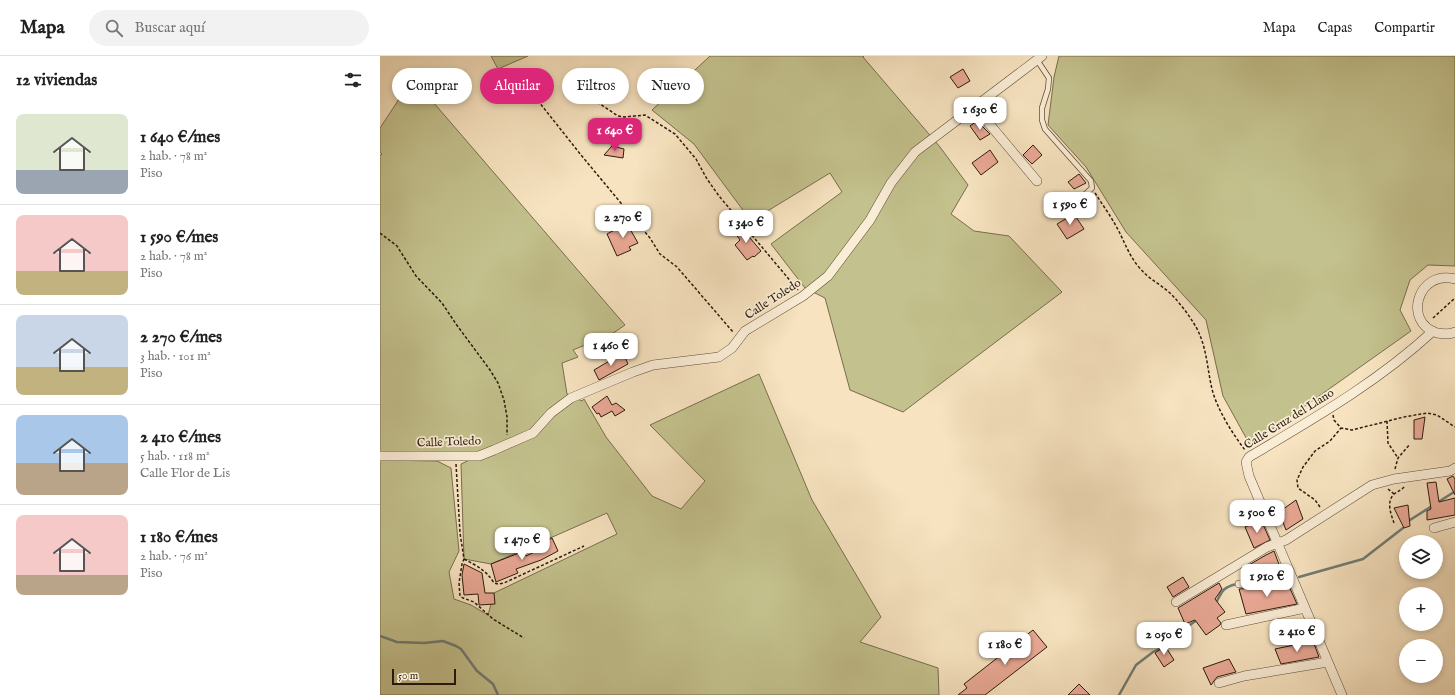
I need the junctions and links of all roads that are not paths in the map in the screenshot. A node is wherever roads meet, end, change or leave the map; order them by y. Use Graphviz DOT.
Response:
graph roads {
  1 [pos="1037,57"];
  2 [pos="975,107"];
  3 [pos="1037,181"];
  4 [pos="1079,200"];
  5 [pos="1455,279"];
  6 [pos="1432,331"];
  7 [pos="1455,332"];
  8 [pos="380,456"];
  9 [pos="1455,468"];
  10 [pos="1455,522"];
  11 [pos="1434,528"];
  12 [pos="1278,543"];
  13 [pos="1293,578"];
  14 [pos="1238,584"];
  15 [pos="1176,602"];
  16 [pos="1305,608"];
  17 [pos="1226,625"];
  18 [pos="1328,662"];
  19 [pos="1219,683"];
  20 [pos="1342,695"];
  1 -- 2 [label="street, Calle Toledo"];
  1 -- 4 [label="lane"];
  2 -- 3 [label="street"];
  2 -- 8 [label="street, Calle Toledo"];
  5 -- 6 [label="street"];
  6 -- 7 [label="street"];
  6 -- 12 [label="street, Calle Cruz del Llano"];
  9 -- 12 [label="street"];
  10 -- 11 [label="street"];
  12 -- 13 [label="street, Calle Cruz del Llano"];
  12 -- 15 [label="street"];
  13 -- 14 [label="street"];
  13 -- 16 [label="street, Calle Cruz del Llano"];
  16 -- 17 [label="street"];
  16 -- 18 [label="street, Calle Cruz del Llano"];
  18 -- 19 [label="street"];
  18 -- 20 [label="street, Calle Cruz del Llano"];
}
